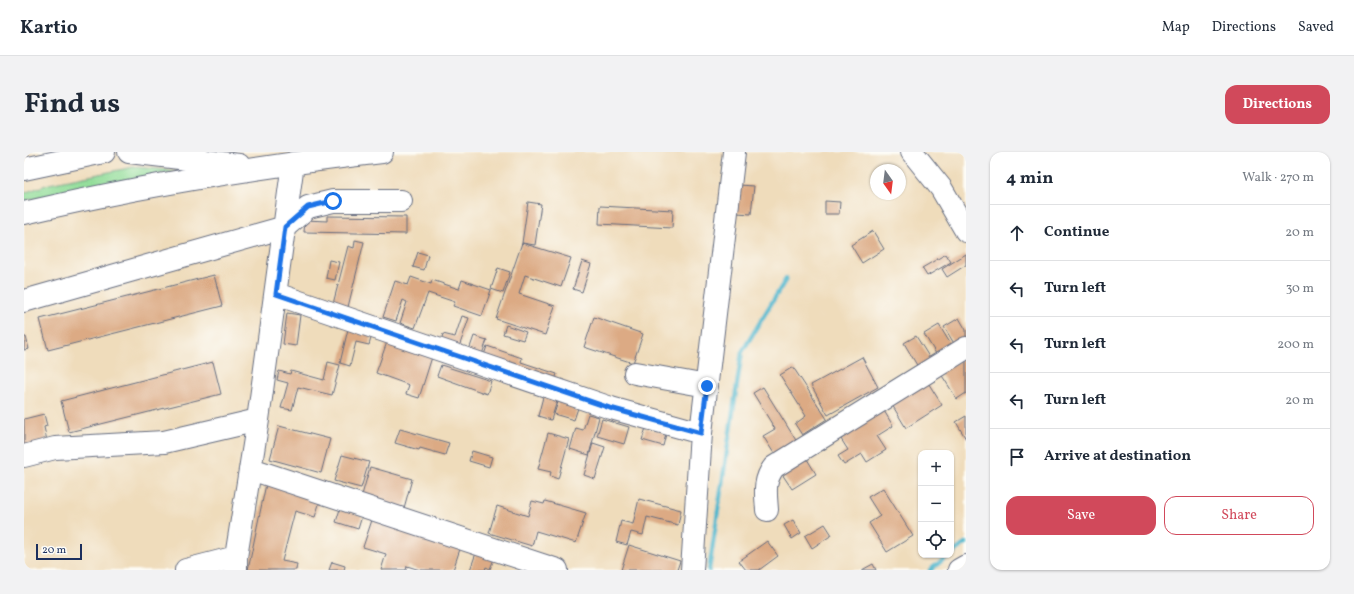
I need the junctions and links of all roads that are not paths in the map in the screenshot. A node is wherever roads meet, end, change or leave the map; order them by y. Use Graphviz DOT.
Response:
graph roads {
  1 [pos="104,152"];
  2 [pos="128,152"];
  3 [pos="382,152"];
  4 [pos="734,152"];
  5 [pos="912,152"];
  6 [pos="293,162"];
  7 [pos="263,168"];
  8 [pos="24,169"];
  9 [pos="401,202"];
  10 [pos="24,213"];
  11 [pos="285,227"];
  12 [pos="966,231"];
  13 [pos="276,294"];
  14 [pos="24,301"];
  15 [pos="966,348"];
  16 [pos="635,372"];
  17 [pos="707,386"];
  18 [pos="258,420"];
  19 [pos="701,433"];
  20 [pos="24,456"];
  21 [pos="251,469"];
  22 [pos="767,510"];
  23 [pos="236,564"];
  24 [pos="966,566"];
  25 [pos="186,570"];
  26 [pos="556,570"];
  27 [pos="692,570"];
  28 [pos="959,570"];
  1 -- 8 [label="main road"];
  2 -- 7 [label="main road"];
  3 -- 6 [label="main road"];
  4 -- 17 [label="main road"];
  5 -- 12 [label="main road"];
  6 -- 7 [label="main road"];
  6 -- 11 [label="main road"];
  7 -- 10 [label="main road"];
  9 -- 11 [label="main road"];
  11 -- 13 [label="main road"];
  11 -- 14 [label="main road"];
  13 -- 18 [label="main road"];
  13 -- 19 [label="main road"];
  15 -- 22 [label="main road"];
  16 -- 17 [label="main road"];
  17 -- 19 [label="main road"];
  18 -- 20 [label="main road"];
  18 -- 21 [label="main road"];
  19 -- 27 [label="main road"];
  21 -- 23 [label="main road"];
  21 -- 26 [label="main road"];
  23 -- 25 [label="main road"];
  24 -- 28 [label="main road"];
}
